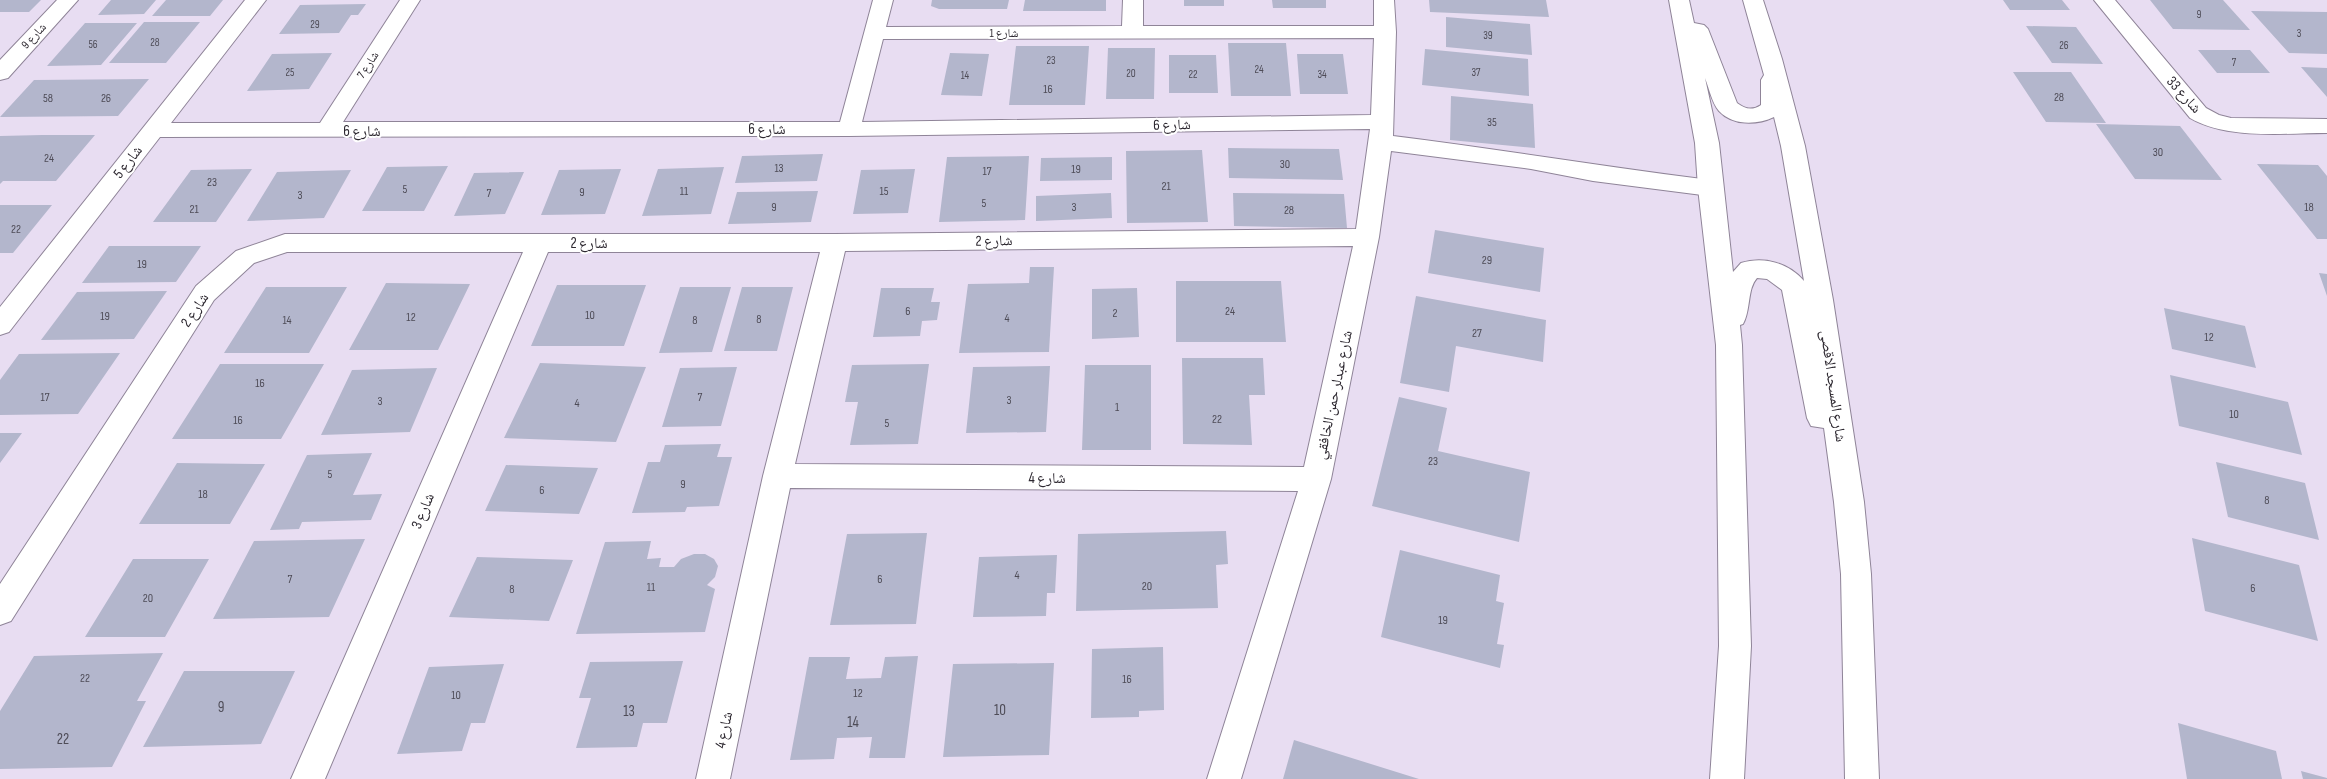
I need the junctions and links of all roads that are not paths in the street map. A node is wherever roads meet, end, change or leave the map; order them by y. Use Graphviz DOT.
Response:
graph roads {
  1 [pos="68,0"];
  2 [pos="256,0"];
  3 [pos="410,0"];
  4 [pos="883,0"];
  5 [pos="1133,0"];
  6 [pos="1384,0"];
  7 [pos="1679,0"];
  8 [pos="1685,0"];
  9 [pos="1753,0"];
  10 [pos="2104,0"];
  11 [pos="1132,32"];
  12 [pos="1385,32"];
  13 [pos="875,33"];
  14 [pos="1771,59"];
  15 [pos="0,73"];
  16 [pos="2327,126"];
  17 [pos="849,129"];
  18 [pos="154,130"];
  19 [pos="326,131"];
  20 [pos="1381,132"];
  21 [pos="1710,188"];
  22 [pos="1367,237"];
  23 [pos="539,243"];
  24 [pos="835,243"];
  25 [pos="0,324"];
  26 [pos="1729,345"];
  27 [pos="778,476"];
  28 [pos="1316,479"];
  29 [pos="1850,502"];
  30 [pos="0,611"];
  31 [pos="1863,777"];
  32 [pos="308,779"];
  33 [pos="713,779"];
  34 [pos="1224,779"];
  35 [pos="1727,779"];
  1 -- 15 [label="street, شارع 9"];
  2 -- 18 [label="street, شارع 5"];
  3 -- 19 [label="street, شارع 7"];
  4 -- 13 [label="street"];
  5 -- 11 [label="street"];
  6 -- 12 [label="street, شارع عبدلر حمن الخافقي"];
  7 -- 21 [label="street"];
  8 -- 14 [label="street"];
  9 -- 14 [label="street, شارع المسجد الاقصى"];
  10 -- 16 [label="street, شارع 33"];
  11 -- 12 [label="street, شارع 1"];
  11 -- 13 [label="street, شارع 1"];
  12 -- 20 [label="street, شارع عبدلر حمن الخافقي"];
  13 -- 17 [label="street"];
  14 -- 29 [label="street, شارع المسجد الاقصى"];
  17 -- 19 [label="street, شارع 6"];
  17 -- 20 [label="street, شارع 6"];
  18 -- 19 [label="street, شارع 6"];
  18 -- 25 [label="street, شارع 5"];
  20 -- 21 [label="street, شارع 6"];
  20 -- 22 [label="street, شارع عبدلر حمن الخافقي"];
  21 -- 26 [label="street"];
  22 -- 24 [label="street, شارع 2"];
  22 -- 28 [label="street, شارع عبدلر حمن الخافقي"];
  23 -- 24 [label="street, شارع 2"];
  23 -- 30 [label="street, شارع 2"];
  23 -- 32 [label="street, شارع 3"];
  24 -- 27 [label="street, شارع 4"];
  26 -- 29 [label="street"];
  26 -- 35 [label="street"];
  27 -- 28 [label="street, شارع 4"];
  27 -- 33 [label="street, شارع 4"];
  28 -- 34 [label="street, شارع عبدلر حمن الخافقي"];
  29 -- 31 [label="street, شارع المسجد الاقصى"];
}
